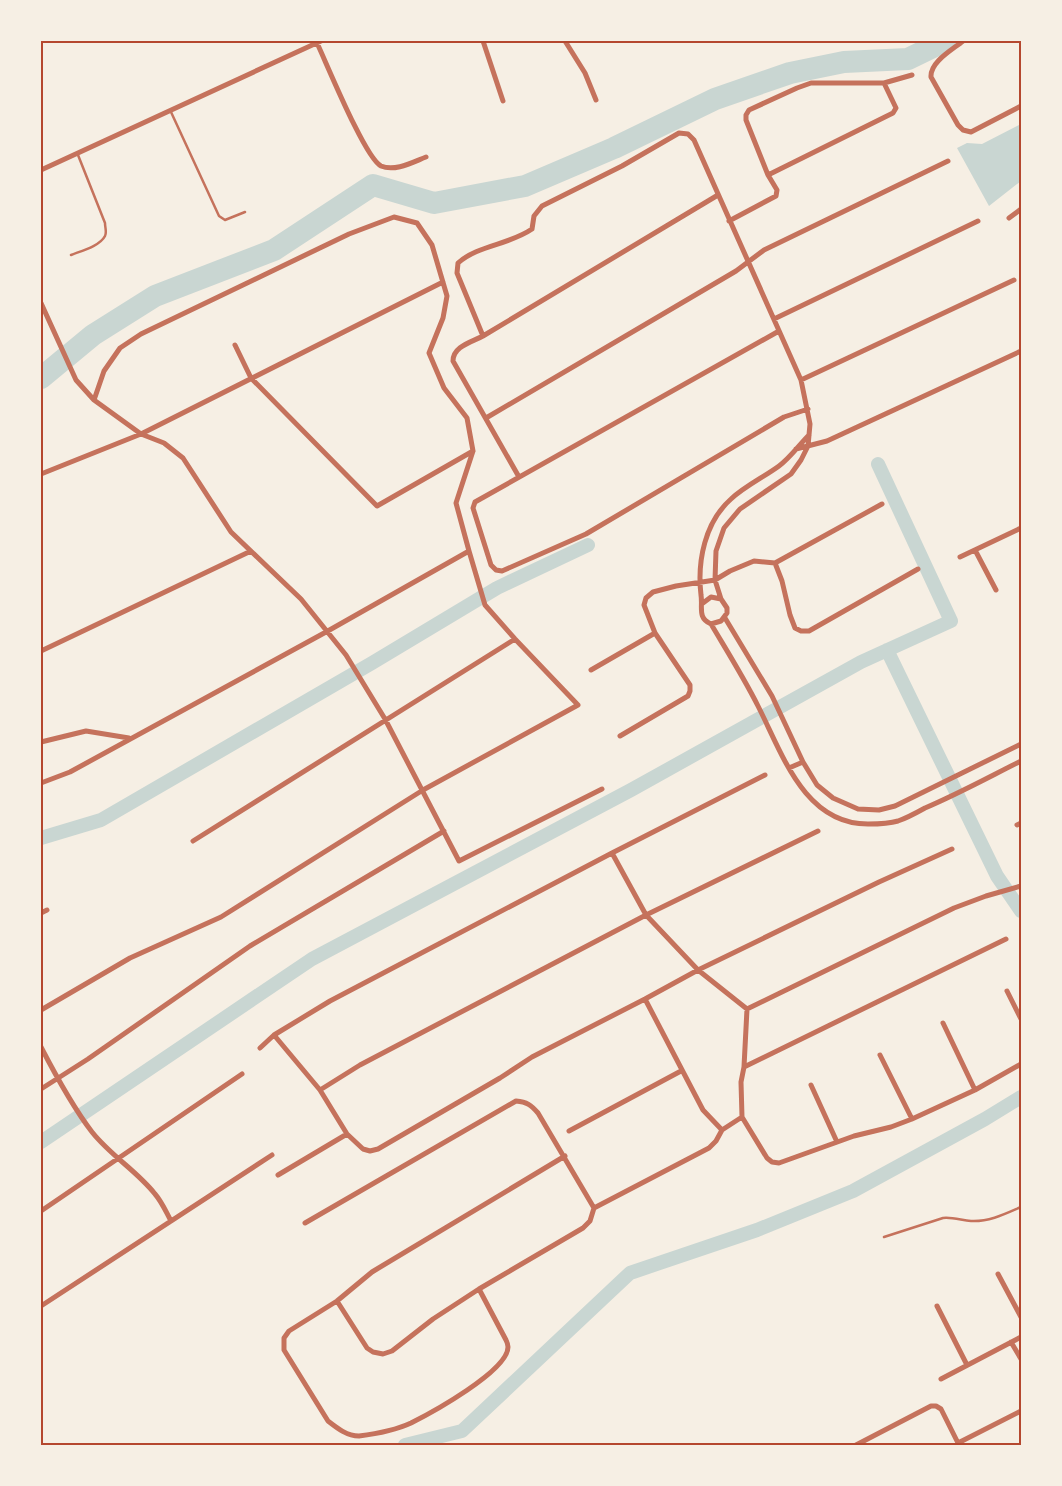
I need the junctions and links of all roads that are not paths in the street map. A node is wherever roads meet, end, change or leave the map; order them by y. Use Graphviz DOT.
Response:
graph roads {
  1 [pos="484,41"];
  2 [pos="565,41"];
  3 [pos="963,41"];
  4 [pos="319,42"];
  5 [pos="912,75"];
  6 [pos="884,83"];
  7 [pos="596,100"];
  8 [pos="503,101"];
  9 [pos="1021,106"];
  10 [pos="170,111"];
  11 [pos="77,154"];
  12 [pos="426,158"];
  13 [pos="948,161"];
  14 [pos="41,170"];
  15 [pos="768,175"];
  16 [pos="718,195"];
  17 [pos="1021,209"];
  18 [pos="245,212"];
  19 [pos="1009,218"];
  20 [pos="729,221"];
  21 [pos="978,221"];
  22 [pos="71,255"];
  23 [pos="748,262"];
  24 [pos="1014,280"];
  25 [pos="443,282"];
  26 [pos="41,303"];
  27 [pos="774,319"];
  28 [pos="779,331"];
  29 [pos="483,336"];
  30 [pos="235,345"];
  31 [pos="1021,351"];
  32 [pos="251,378"];
  33 [pos="801,380"];
  34 [pos="94,400"];
  35 [pos="808,409"];
  36 [pos="486,418"];
  37 [pos="141,434"];
  38 [pos="809,435"];
  39 [pos="808,446"];
  40 [pos="796,449"];
  41 [pos="473,451"];
  42 [pos="41,474"];
  43 [pos="519,477"];
  44 [pos="882,504"];
  45 [pos="1021,528"];
  46 [pos="975,550"];
  47 [pos="251,551"];
  48 [pos="469,552"];
  49 [pos="960,557"];
  50 [pos="775,563"];
  51 [pos="918,569"];
  52 [pos="714,580"];
  53 [pos="700,582"];
  54 [pos="996,590"];
  55 [pos="721,599"];
  56 [pos="702,603"];
  57 [pos="725,618"];
  58 [pos="711,624"];
  59 [pos="326,632"];
  60 [pos="655,633"];
  61 [pos="515,639"];
  62 [pos="41,651"];
  63 [pos="591,670"];
  64 [pos="385,719"];
  65 [pos="620,736"];
  66 [pos="129,738"];
  67 [pos="41,742"];
  68 [pos="1021,744"];
  69 [pos="1021,761"];
  70 [pos="802,762"];
  71 [pos="789,768"];
  72 [pos="765,775"];
  73 [pos="41,783"];
  74 [pos="602,789"];
  75 [pos="423,790"];
  76 [pos="444,831"];
  77 [pos="818,831"];
  78 [pos="193,841"];
  79 [pos="952,849"];
  80 [pos="612,853"];
  81 [pos="1021,886"];
  82 [pos="646,915"];
  83 [pos="1006,939"];
  84 [pos="698,970"];
  85 [pos="1007,990"];
  86 [pos="646,999"];
  87 [pos="747,1009"];
  88 [pos="41,1010"];
  89 [pos="1021,1020"];
  90 [pos="943,1023"];
  91 [pos="274,1035"];
  92 [pos="41,1046"];
  93 [pos="260,1048"];
  94 [pos="880,1055"];
  95 [pos="1021,1064"];
  96 [pos="744,1067"];
  97 [pos="681,1071"];
  98 [pos="242,1074"];
  99 [pos="57,1079"];
  100 [pos="811,1085"];
  101 [pos="41,1089"];
  102 [pos="320,1090"];
  103 [pos="975,1090"];
  104 [pos="742,1117"];
  105 [pos="912,1119"];
  106 [pos="722,1130"];
  107 [pos="568,1131"];
  108 [pos="347,1134"];
  109 [pos="837,1142"];
  110 [pos="272,1155"];
  111 [pos="564,1156"];
  112 [pos="118,1160"];
  113 [pos="278,1175"];
  114 [pos="1021,1207"];
  115 [pos="594,1208"];
  116 [pos="41,1211"];
  117 [pos="170,1221"];
  118 [pos="305,1223"];
  119 [pos="884,1237"];
  120 [pos="998,1274"];
  121 [pos="479,1289"];
  122 [pos="337,1301"];
  123 [pos="41,1306"];
  124 [pos="937,1306"];
  125 [pos="1021,1317"];
  126 [pos="1021,1336"];
  127 [pos="1011,1342"];
  128 [pos="1021,1359"];
  129 [pos="967,1365"];
  130 [pos="941,1380"];
  131 [pos="1021,1411"];
  132 [pos="959,1444"];
  133 [pos="856,1445"];
  1 -- 8 [label="street"];
  2 -- 7 [label="street"];
  3 -- 9 [label="street"];
  4 -- 10 [label="street"];
  4 -- 12 [label="street"];
  5 -- 6 [label="street"];
  6 -- 15 [label="street"];
  6 -- 15 [label="street"];
  10 -- 11 [label="street"];
  10 -- 18 [label="lane"];
  11 -- 14 [label="street"];
  11 -- 22 [label="lane"];
  13 -- 23 [label="street"];
  15 -- 20 [label="street"];
  16 -- 20 [label="street"];
  16 -- 29 [label="street"];
  16 -- 29 [label="street"];
  17 -- 19 [label="street"];
  20 -- 23 [label="street"];
  21 -- 27 [label="street"];
  23 -- 27 [label="street"];
  23 -- 36 [label="street"];
  24 -- 33 [label="street"];
  25 -- 32 [label="street"];
  25 -- 34 [label="street"];
  25 -- 41 [label="street"];
  26 -- 34 [label="street"];
  27 -- 28 [label="street"];
  28 -- 33 [label="street"];
  28 -- 43 [label="street"];
  29 -- 36 [label="street"];
  30 -- 32 [label="street"];
  31 -- 39 [label="street"];
  32 -- 37 [label="street"];
  32 -- 41 [label="street"];
  33 -- 35 [label="street"];
  34 -- 37 [label="street"];
  35 -- 38 [label="street"];
  35 -- 43 [label="street"];
  36 -- 43 [label="street"];
  37 -- 42 [label="street"];
  37 -- 47 [label="street"];
  38 -- 39 [label="street"];
  38 -- 40 [label="street"];
  39 -- 40 [label="street"];
  39 -- 52 [label="street"];
  40 -- 53 [label="street"];
  41 -- 48 [label="street"];
  44 -- 50 [label="street"];
  45 -- 46 [label="street"];
  46 -- 49 [label="street"];
  46 -- 54 [label="street"];
  47 -- 59 [label="street"];
  47 -- 62 [label="street"];
  48 -- 59 [label="street"];
  48 -- 61 [label="street"];
  50 -- 51 [label="street"];
  50 -- 52 [label="street"];
  52 -- 53 [label="street"];
  52 -- 55 [label="street"];
  53 -- 56 [label="street"];
  53 -- 60 [label="street"];
  55 -- 56 [label="street"];
  55 -- 57 [label="street"];
  56 -- 58 [label="street"];
  57 -- 58 [label="street"];
  57 -- 70 [label="street"];
  58 -- 71 [label="street"];
  59 -- 64 [label="street"];
  59 -- 66 [label="street"];
  60 -- 63 [label="street"];
  60 -- 65 [label="street"];
  61 -- 64 [label="street"];
  61 -- 75 [label="street"];
  64 -- 75 [label="street"];
  64 -- 78 [label="street"];
  66 -- 67 [label="street"];
  66 -- 73 [label="street"];
  68 -- 70 [label="street"];
  69 -- 71 [label="street"];
  70 -- 71 [label="street"];
  72 -- 80 [label="street"];
  74 -- 76 [label="street"];
  75 -- 76 [label="street"];
  75 -- 88 [label="street"];
  76 -- 99 [label="street"];
  77 -- 82 [label="street"];
  79 -- 84 [label="street"];
  80 -- 82 [label="street"];
  80 -- 91 [label="street"];
  81 -- 87 [label="street"];
  82 -- 84 [label="street"];
  82 -- 102 [label="street"];
  83 -- 96 [label="street"];
  84 -- 86 [label="street"];
  84 -- 87 [label="street"];
  85 -- 89 [label="street"];
  86 -- 97 [label="street"];
  86 -- 108 [label="street"];
  87 -- 96 [label="street"];
  90 -- 103 [label="street"];
  91 -- 93 [label="street"];
  91 -- 102 [label="street"];
  92 -- 99 [label="street"];
  94 -- 105 [label="street"];
  95 -- 103 [label="street"];
  96 -- 104 [label="street"];
  97 -- 106 [label="street"];
  97 -- 107 [label="street"];
  98 -- 112 [label="street"];
  99 -- 101 [label="street"];
  99 -- 112 [label="street"];
  100 -- 109 [label="street"];
  102 -- 108 [label="street"];
  103 -- 105 [label="street"];
  104 -- 106 [label="street"];
  104 -- 109 [label="street"];
  105 -- 109 [label="street"];
  106 -- 115 [label="street"];
  108 -- 113 [label="street"];
  110 -- 117 [label="street"];
  111 -- 115 [label="street"];
  111 -- 118 [label="street"];
  111 -- 122 [label="street"];
  112 -- 116 [label="street"];
  112 -- 117 [label="street"];
  114 -- 119 [label="lane"];
  115 -- 121 [label="street"];
  117 -- 123 [label="street"];
  120 -- 125 [label="street"];
  121 -- 122 [label="street"];
  121 -- 122 [label="street"];
  124 -- 129 [label="street"];
  126 -- 127 [label="street"];
  127 -- 128 [label="street"];
  127 -- 129 [label="street"];
  129 -- 130 [label="street"];
  131 -- 132 [label="street"];
  132 -- 133 [label="street"];
}
